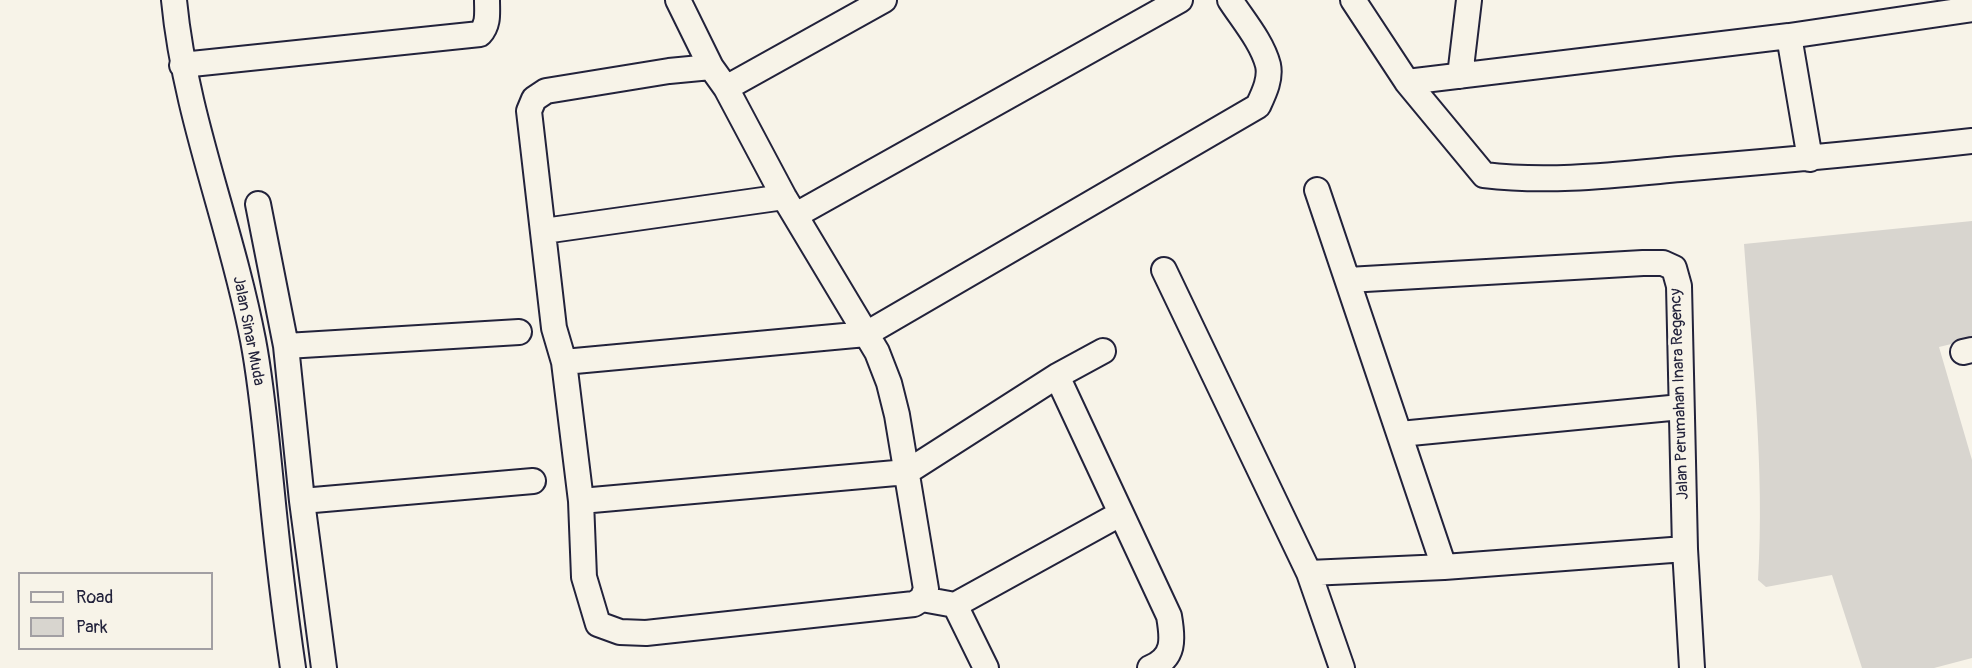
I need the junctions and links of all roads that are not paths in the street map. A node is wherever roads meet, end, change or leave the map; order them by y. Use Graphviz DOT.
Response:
graph roads {
  1 [pos="174,0"];
  2 [pos="487,0"];
  3 [pos="678,0"];
  4 [pos="884,0"];
  5 [pos="1180,0"];
  6 [pos="1230,0"];
  7 [pos="1353,0"];
  8 [pos="1469,0"];
  9 [pos="1972,9"];
  10 [pos="1789,36"];
  11 [pos="182,65"];
  12 [pos="711,67"];
  13 [pos="1460,76"];
  14 [pos="1407,82"];
  15 [pos="726,88"];
  16 [pos="1972,141"];
  17 [pos="1810,159"];
  18 [pos="1317,190"];
  19 [pos="258,204"];
  20 [pos="790,206"];
  21 [pos="544,231"];
  22 [pos="1164,270"];
  23 [pos="1348,280"];
  24 [pos="519,332"];
  25 [pos="866,334"];
  26 [pos="286,346"];
  27 [pos="1103,351"];
  28 [pos="564,362"];
  29 [pos="1057,376"];
  30 [pos="1681,407"];
  31 [pos="1400,434"];
  32 [pos="907,472"];
  33 [pos="533,481"];
  34 [pos="302,501"];
  35 [pos="581,501"];
  36 [pos="1120,514"];
  37 [pos="1684,549"];
  38 [pos="1444,567"];
  39 [pos="1309,573"];
  40 [pos="922,599"];
  41 [pos="955,605"];
  42 [pos="293,668"];
  43 [pos="324,668"];
  44 [pos="986,668"];
  45 [pos="1150,668"];
  46 [pos="1342,668"];
  47 [pos="1692,668"];
  1 -- 11 [label="street, Jalan Sinar Muda"];
  2 -- 11 [label="street"];
  3 -- 12 [label="street"];
  4 -- 15 [label="street"];
  5 -- 20 [label="street"];
  6 -- 25 [label="street"];
  7 -- 14 [label="street"];
  8 -- 13 [label="street"];
  9 -- 10 [label="street"];
  10 -- 13 [label="street"];
  10 -- 17 [label="street"];
  11 -- 42 [label="street, Jalan Sinar Muda"];
  12 -- 15 [label="street"];
  12 -- 21 [label="street"];
  13 -- 14 [label="street"];
  14 -- 17 [label="street"];
  15 -- 20 [label="street"];
  16 -- 17 [label="street"];
  18 -- 23 [label="street"];
  19 -- 26 [label="street"];
  20 -- 21 [label="street"];
  20 -- 25 [label="street"];
  21 -- 28 [label="street"];
  22 -- 39 [label="street"];
  23 -- 30 [label="street, Jalan Perumahan Inara Regency"];
  23 -- 31 [label="street"];
  24 -- 26 [label="street"];
  25 -- 28 [label="street"];
  25 -- 32 [label="street"];
  26 -- 34 [label="street"];
  27 -- 29 [label="street"];
  28 -- 35 [label="street"];
  29 -- 32 [label="street"];
  29 -- 36 [label="street"];
  30 -- 31 [label="street"];
  30 -- 37 [label="street, Jalan Perumahan Inara Regency"];
  31 -- 38 [label="street"];
  32 -- 35 [label="street"];
  32 -- 40 [label="street"];
  33 -- 34 [label="street"];
  34 -- 43 [label="street"];
  35 -- 40 [label="street"];
  36 -- 41 [label="street"];
  36 -- 45 [label="street"];
  37 -- 38 [label="street"];
  37 -- 47 [label="street, Jalan Perumahan Inara Regency"];
  38 -- 39 [label="street"];
  39 -- 46 [label="street"];
  40 -- 41 [label="street"];
  41 -- 44 [label="street"];
}
